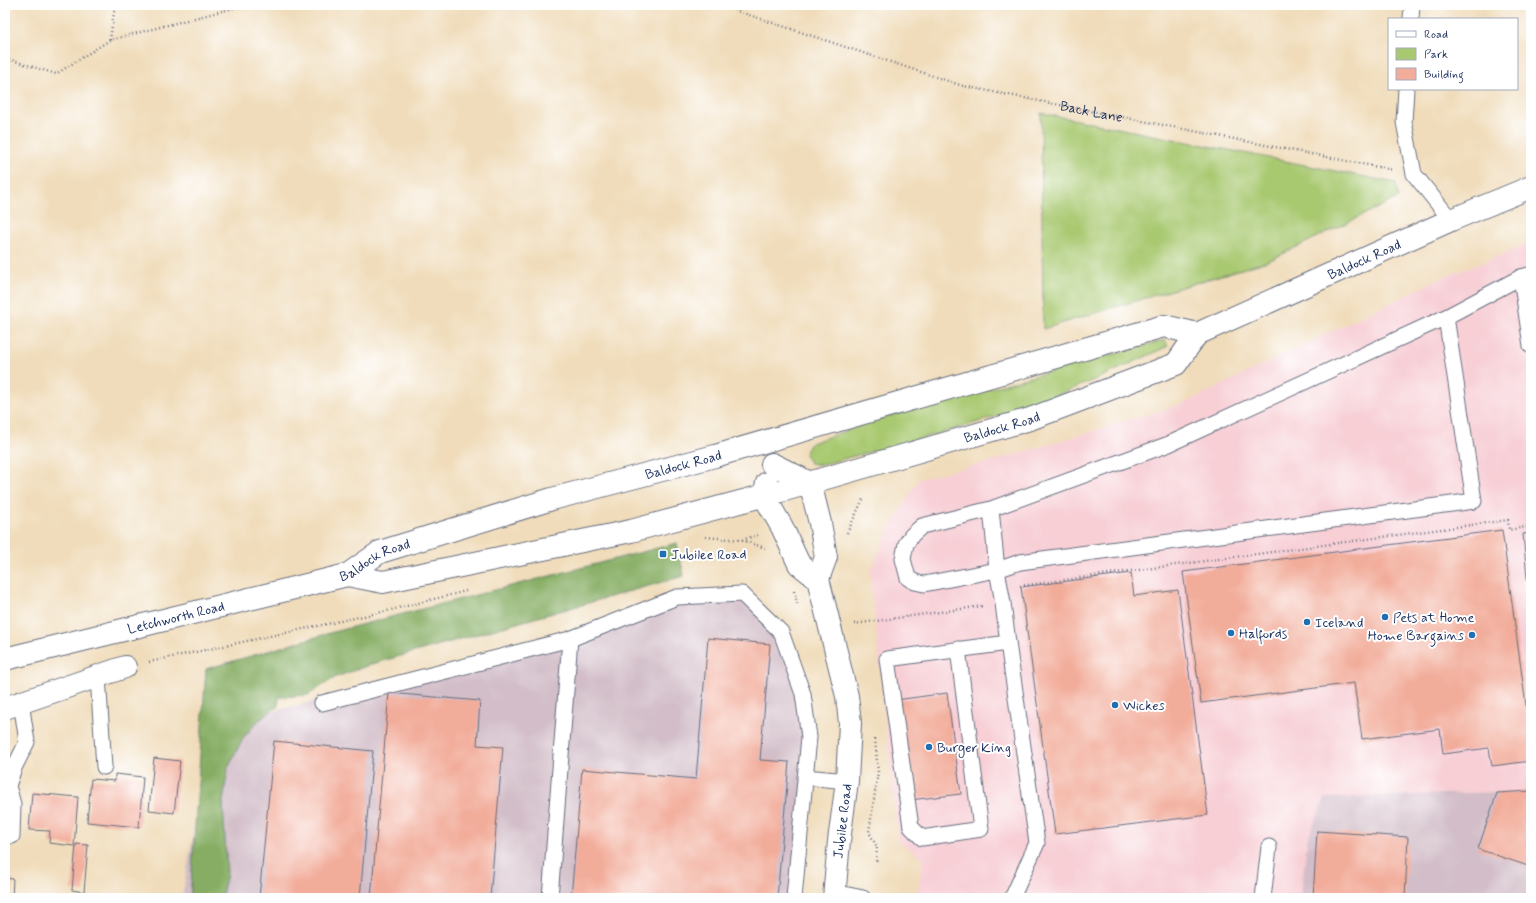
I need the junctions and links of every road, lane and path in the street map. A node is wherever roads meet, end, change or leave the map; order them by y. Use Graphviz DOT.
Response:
graph roads {
  1 [pos="115,5"];
  2 [pos="245,5"];
  3 [pos="719,5"];
  4 [pos="1412,5"];
  5 [pos="1411,18"];
  6 [pos="110,40"];
  7 [pos="5,58"];
  8 [pos="1406,90"];
  9 [pos="1414,174"];
  10 [pos="1531,187"];
  11 [pos="1451,220"];
  12 [pos="1526,276"];
  13 [pos="1446,317"];
  14 [pos="1197,334"];
  15 [pos="1531,346"];
  16 [pos="766,442"];
  17 [pos="772,464"];
  18 [pos="810,483"];
  19 [pos="764,496"];
  20 [pos="864,497"];
  21 [pos="991,510"];
  22 [pos="1531,526"];
  23 [pos="845,537"];
  24 [pos="997,570"];
  25 [pos="347,576"];
  26 [pos="818,579"];
  27 [pos="1004,603"];
  28 [pos="387,611"];
  29 [pos="849,624"];
  30 [pos="570,639"];
  31 [pos="1008,643"];
  32 [pos="958,649"];
  33 [pos="5,659"];
  34 [pos="125,668"];
  35 [pos="98,677"];
  36 [pos="322,703"];
  37 [pos="13,705"];
  38 [pos="104,767"];
  39 [pos="805,777"];
  40 [pos="847,781"];
  41 [pos="12,836"];
  42 [pos="1270,847"];
  43 [pos="834,895"];
  44 [pos="550,898"];
  45 [pos="794,898"];
  46 [pos="863,898"];
  47 [pos="1012,898"];
  48 [pos="1263,898"];
  1 -- 6 [label="path"];
  2 -- 6 [label="path"];
  3 -- 9 [label="path, Back Lane"];
  4 -- 5 [label="lane"];
  6 -- 7 [label="path"];
  8 -- 9 [label="lane"];
  9 -- 11 [label="lane"];
  10 -- 11 [label="main road, Baldock Road"];
  11 -- 14 [label="main road, Baldock Road"];
  12 -- 13 [label="lane"];
  12 -- 15 [label="lane"];
  13 -- 21 [label="lane"];
  13 -- 24 [label="lane"];
  14 -- 16 [label="main road, Baldock Road"];
  14 -- 18 [label="main road, Baldock Road"];
  16 -- 17 [label="main road"];
  16 -- 25 [label="main road, Baldock Road"];
  17 -- 18 [label="main road"];
  17 -- 19 [label="main road"];
  18 -- 19 [label="main road, Baldock Road"];
  18 -- 26 [label="main road"];
  19 -- 25 [label="main road, Baldock Road"];
  19 -- 26 [label="main road"];
  20 -- 23 [label="path"];
  21 -- 24 [label="lane"];
  21 -- 24 [label="lane"];
  22 -- 27 [label="path"];
  24 -- 27 [label="lane"];
  25 -- 33 [label="main road, Letchworth Road"];
  26 -- 40 [label="main road, Jubilee Road"];
  27 -- 29 [label="path"];
  27 -- 31 [label="lane"];
  28 -- 34 [label="path"];
  30 -- 36 [label="lane"];
  30 -- 39 [label="lane"];
  30 -- 44 [label="lane"];
  31 -- 32 [label="lane"];
  31 -- 47 [label="lane"];
  32 -- 32 [label="lane"];
  34 -- 35 [label="main road"];
  35 -- 37 [label="main road"];
  35 -- 38 [label="lane"];
  37 -- 41 [label="lane"];
  39 -- 40 [label="lane"];
  39 -- 45 [label="lane"];
  40 -- 43 [label="main road, Jubilee Road"];
  42 -- 48 [label="lane"];
  43 -- 46 [label="lane"];
}
